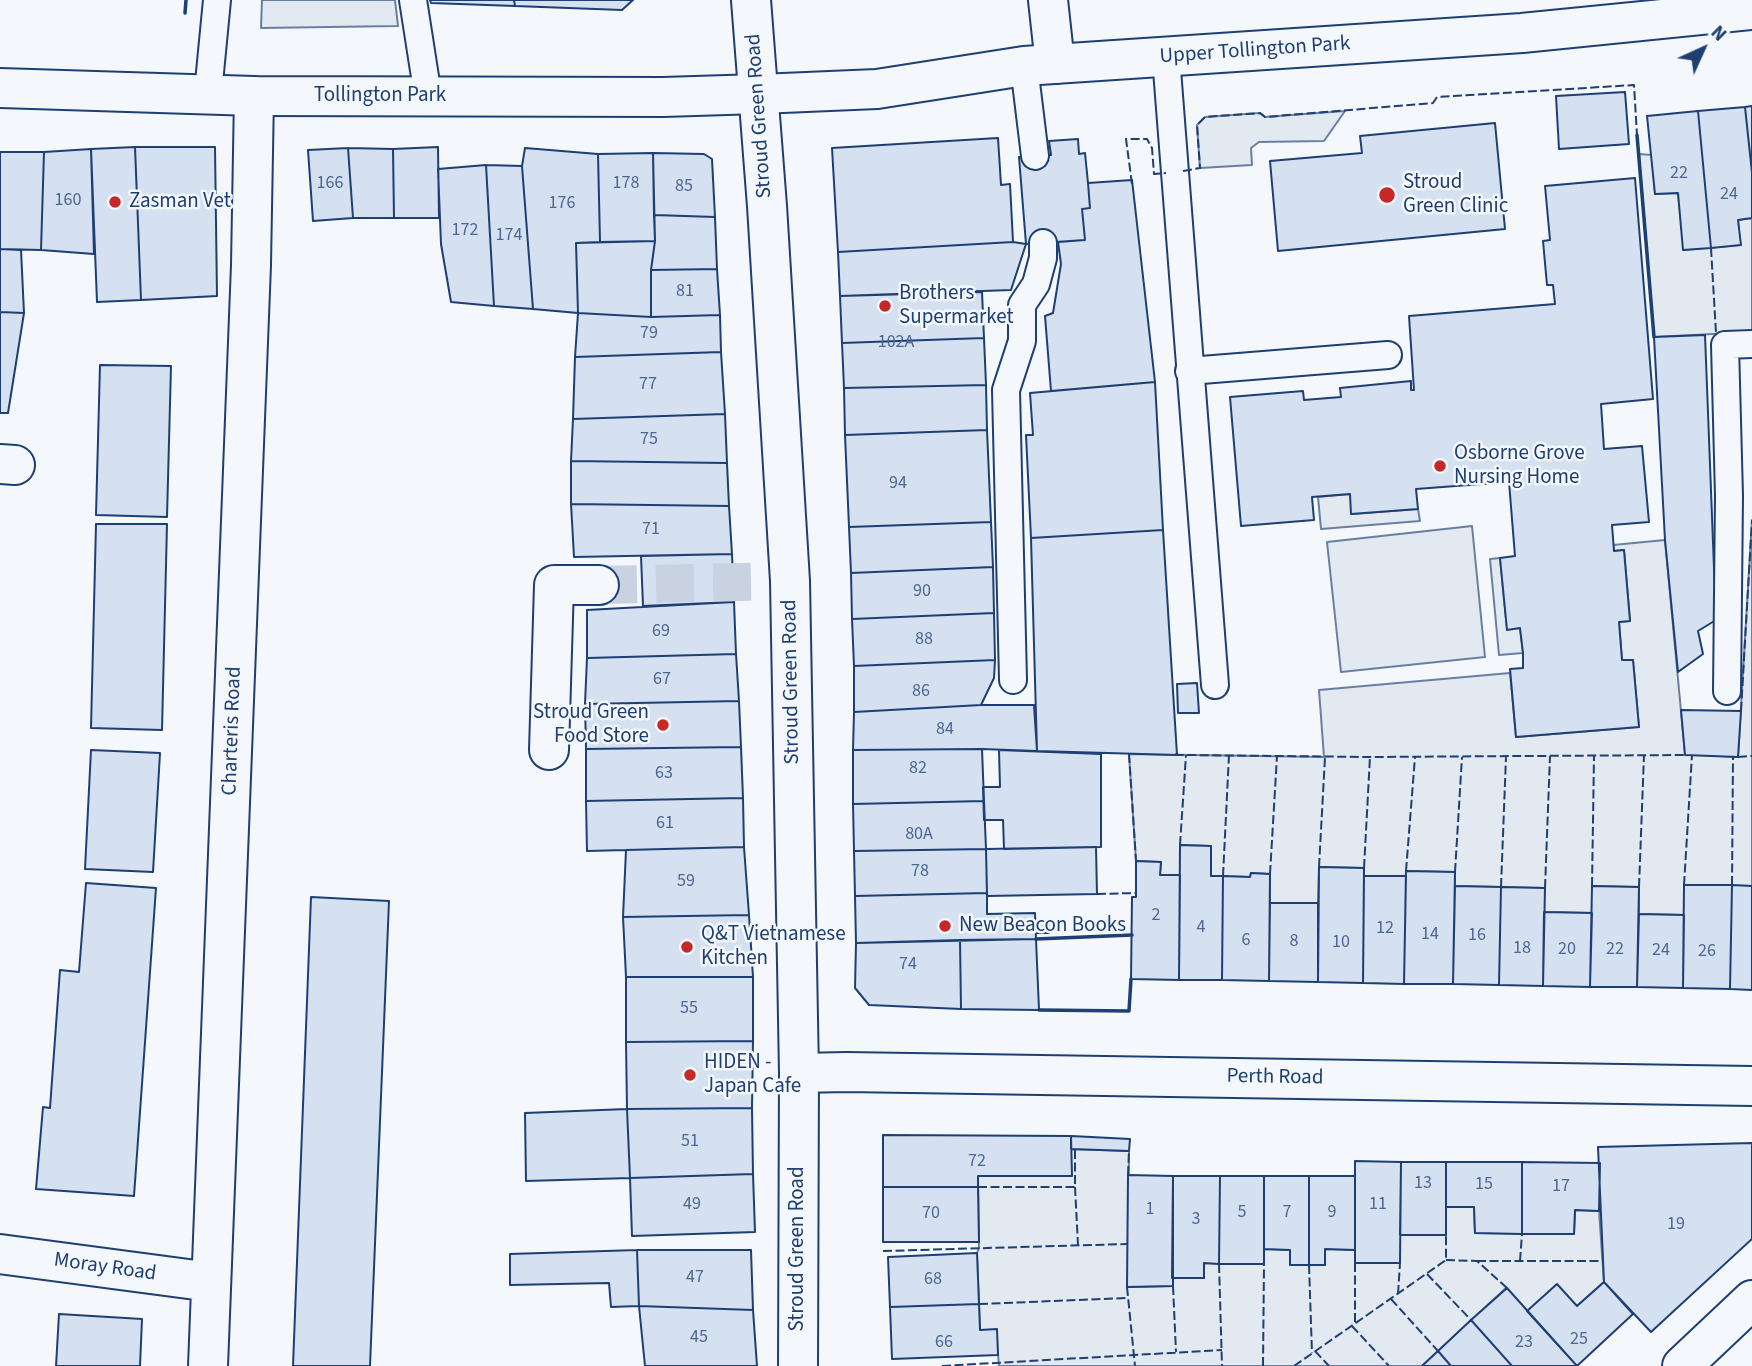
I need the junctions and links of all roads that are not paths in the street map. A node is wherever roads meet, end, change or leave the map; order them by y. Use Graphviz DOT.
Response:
graph roads {
  1 [pos="217,0"];
  2 [pos="413,0"];
  3 [pos="751,0"];
  4 [pos="1048,0"];
  5 [pos="1752,10"];
  6 [pos="1166,57"];
  7 [pos="1039,65"];
  8 [pos="0,88"];
  9 [pos="208,93"];
  10 [pos="759,94"];
  11 [pos="254,96"];
  12 [pos="428,96"];
  13 [pos="1035,156"];
  14 [pos="1043,243"];
  15 [pos="1752,344"];
  16 [pos="1388,355"];
  17 [pos="1189,371"];
  18 [pos="599,585"];
  19 [pos="1013,680"];
  20 [pos="1215,685"];
  21 [pos="1727,691"];
  22 [pos="549,750"];
  23 [pos="799,1073"];
  24 [pos="1752,1086"];
  25 [pos="0,1254"];
  26 [pos="211,1282"];
  27 [pos="1752,1300"];
  28 [pos="208,1366"];
  29 [pos="798,1366"];
  30 [pos="1682,1366"];
  1 -- 9 [label="lane"];
  2 -- 12 [label="lane"];
  3 -- 10 [label="street, Stroud Green Road"];
  4 -- 7 [label="street"];
  5 -- 6 [label="street, Upper Tollington Park"];
  6 -- 7 [label="street, Upper Tollington Park"];
  6 -- 17 [label="lane"];
  7 -- 10 [label="street, Upper Tollington Park"];
  7 -- 13 [label="lane"];
  8 -- 9 [label="street, Tollington Park"];
  9 -- 11 [label="street, Tollington Park"];
  10 -- 12 [label="street, Tollington Park"];
  10 -- 23 [label="street, Stroud Green Road"];
  11 -- 12 [label="street, Tollington Park"];
  11 -- 26 [label="street, Charteris Road"];
  14 -- 19 [label="lane"];
  15 -- 21 [label="lane"];
  16 -- 17 [label="lane"];
  17 -- 20 [label="lane"];
  18 -- 22 [label="street"];
  23 -- 24 [label="street, Perth Road"];
  23 -- 29 [label="street, Stroud Green Road"];
  25 -- 26 [label="street, Moray Road"];
  26 -- 28 [label="street, Charteris Road"];
  27 -- 30 [label="street"];
}
